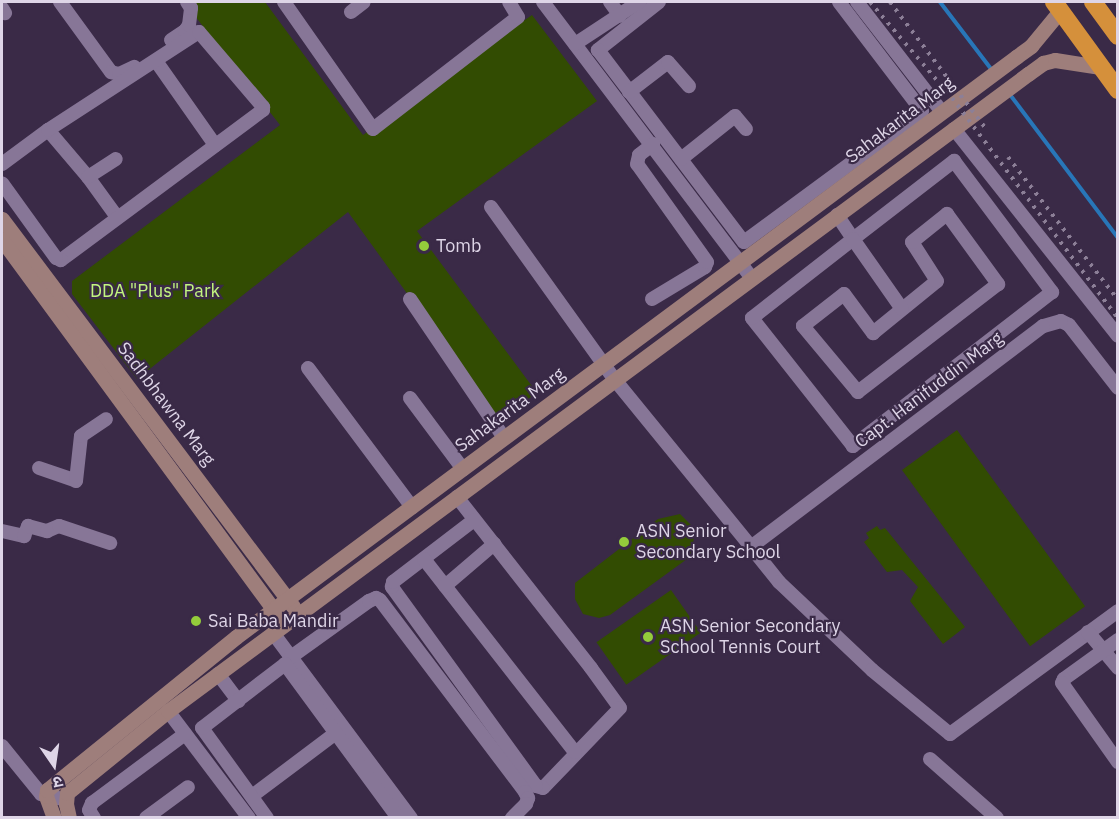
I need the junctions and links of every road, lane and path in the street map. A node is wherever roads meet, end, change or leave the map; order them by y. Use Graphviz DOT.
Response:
graph roads {
  1 [pos="60,2"];
  2 [pos="187,2"];
  3 [pos="285,2"];
  4 [pos="364,2"];
  5 [pos="509,2"];
  6 [pos="543,2"];
  7 [pos="610,2"];
  8 [pos="639,2"];
  9 [pos="659,2"];
  10 [pos="839,2"];
  11 [pos="857,2"];
  12 [pos="1093,2"];
  13 [pos="1057,6"];
  14 [pos="351,12"];
  15 [pos="620,16"];
  16 [pos="1118,36"];
  17 [pos="575,44"];
  18 [pos="604,58"];
  19 [pos="156,61"];
  20 [pos="591,67"];
  21 [pos="1100,67"];
  22 [pos="689,86"];
  23 [pos="1118,90"];
  24 [pos="629,92"];
  25 [pos="942,112"];
  26 [pos="746,129"];
  27 [pos="954,129"];
  28 [pos="48,130"];
  29 [pos="653,144"];
  30 [pos="215,145"];
  31 [pos="116,159"];
  32 [pos="681,159"];
  33 [pos="2,164"];
  34 [pos="88,177"];
  35 [pos="2,183"];
  36 [pos="491,207"];
  37 [pos="837,215"];
  38 [pos="117,217"];
  39 [pos="2,219"];
  40 [pos="853,239"];
  41 [pos="2,240"];
  42 [pos="744,242"];
  43 [pos="736,256"];
  44 [pos="752,278"];
  45 [pos="410,299"];
  46 [pos="652,299"];
  47 [pos="902,309"];
  48 [pos="1118,336"];
  49 [pos="606,364"];
  50 [pos="308,368"];
  51 [pos="615,380"];
  52 [pos="1118,388"];
  53 [pos="410,398"];
  54 [pos="106,419"];
  55 [pos="504,438"];
  56 [pos="39,468"];
  57 [pos="463,469"];
  58 [pos="457,497"];
  59 [pos="412,507"];
  60 [pos="474,520"];
  61 [pos="2,531"];
  62 [pos="110,543"];
  63 [pos="494,544"];
  64 [pos="751,547"];
  65 [pos="424,559"];
  66 [pos="445,586"];
  67 [pos="287,600"];
  68 [pos="274,610"];
  69 [pos="1118,611"];
  70 [pos="298,614"];
  71 [pos="279,628"];
  72 [pos="1088,632"];
  73 [pos="1118,640"];
  74 [pos="1103,650"];
  75 [pos="291,657"];
  76 [pos="1118,668"];
  77 [pos="218,674"];
  78 [pos="237,701"];
  79 [pos="168,711"];
  80 [pos="336,733"];
  81 [pos="185,734"];
  82 [pos="2,746"];
  83 [pos="575,752"];
  84 [pos="930,759"];
  85 [pos="1118,762"];
  86 [pos="188,788"];
  87 [pos="252,796"];
  88 [pos="66,800"];
  89 [pos="50,807"];
  90 [pos="69,818"];
  91 [pos="94,818"];
  92 [pos="146,818"];
  93 [pos="249,818"];
  94 [pos="267,818"];
  95 [pos="398,818"];
  96 [pos="411,818"];
  97 [pos="512,818"];
  98 [pos="997,818"];
  1 -- 2 [label="street"];
  3 -- 5 [label="street"];
  4 -- 14 [label="street"];
  6 -- 17 [label="street"];
  7 -- 15 [label="street"];
  8 -- 15 [label="street"];
  9 -- 18 [label="street"];
  10 -- 42 [label="street"];
  11 -- 25 [label="street"];
  12 -- 16 [label="highway"];
  13 -- 21 [label="highway"];
  13 -- 25 [label="street, Sahakarita Marg"];
  15 -- 17 [label="street"];
  17 -- 20 [label="street"];
  18 -- 20 [label="street"];
  18 -- 24 [label="street"];
  19 -- 28 [label="street"];
  19 -- 30 [label="street"];
  19 -- 30 [label="street"];
  20 -- 29 [label="street"];
  21 -- 23 [label="highway"];
  21 -- 27 [label="street, Sahakarita Marg"];
  22 -- 24 [label="street"];
  24 -- 32 [label="street"];
  25 -- 43 [label="street, Sahakarita Marg"];
  26 -- 32 [label="street"];
  27 -- 37 [label="street, Sahakarita Marg"];
  27 -- 48 [label="street"];
  28 -- 33 [label="street"];
  28 -- 34 [label="street"];
  29 -- 43 [label="street"];
  29 -- 46 [label="street"];
  30 -- 38 [label="street"];
  31 -- 34 [label="street"];
  32 -- 42 [label="street"];
  34 -- 38 [label="street"];
  35 -- 38 [label="street"];
  36 -- 49 [label="street"];
  37 -- 40 [label="street"];
  37 -- 44 [label="street, Sahakarita Marg"];
  39 -- 67 [label="street, Sadhbhawna Marg"];
  40 -- 40 [label="street"];
  40 -- 47 [label="street"];
  41 -- 68 [label="street, Sadhbhawna Marg"];
  42 -- 43 [label="street"];
  43 -- 44 [label="street"];
  43 -- 49 [label="street, Sahakarita Marg"];
  44 -- 51 [label="street, Sahakarita Marg"];
  45 -- 55 [label="street"];
  47 -- 47 [label="street"];
  49 -- 51 [label="street"];
  49 -- 55 [label="street, Sahakarita Marg"];
  50 -- 59 [label="street"];
  51 -- 58 [label="street, Sahakarita Marg"];
  51 -- 64 [label="street"];
  52 -- 64 [label="street, Capt. Hanifuddin Marg"];
  53 -- 57 [label="street"];
  54 -- 56 [label="street"];
  55 -- 57 [label="street, Sahakarita Marg"];
  57 -- 59 [label="street, Sahakarita Marg"];
  58 -- 60 [label="street"];
  58 -- 70 [label="street, Sahakarita Marg"];
  59 -- 67 [label="street, Sahakarita Marg"];
  60 -- 63 [label="street"];
  60 -- 65 [label="street"];
  61 -- 62 [label="street"];
  63 -- 66 [label="street"];
  63 -- 83 [label="street"];
  64 -- 72 [label="street"];
  65 -- 66 [label="street"];
  65 -- 83 [label="street"];
  66 -- 83 [label="street"];
  67 -- 68 [label="street, Sahakarita Marg"];
  67 -- 70 [label="street, Sadhbhawna Marg"];
  68 -- 71 [label="street, Sadhbhawna Marg"];
  68 -- 89 [label="street, Sahakarita Marg"];
  69 -- 72 [label="street"];
  70 -- 71 [label="street, Sahakarita Marg"];
  71 -- 75 [label="street"];
  71 -- 77 [label="street, Sahakarita Marg"];
  72 -- 74 [label="street"];
  73 -- 74 [label="street"];
  74 -- 76 [label="street"];
  74 -- 85 [label="street"];
  75 -- 96 [label="street"];
  75 -- 97 [label="street"];
  77 -- 78 [label="street"];
  77 -- 79 [label="street, Sahakarita Marg"];
  78 -- 80 [label="street"];
  78 -- 87 [label="street"];
  79 -- 81 [label="street"];
  79 -- 88 [label="street, Sahakarita Marg"];
  80 -- 87 [label="street"];
  80 -- 95 [label="street"];
  81 -- 91 [label="street"];
  81 -- 93 [label="street"];
  82 -- 89 [label="street"];
  84 -- 98 [label="street"];
  86 -- 92 [label="street"];
  87 -- 94 [label="street"];
  88 -- 89 [label="street"];
  88 -- 90 [label="street"];
}
